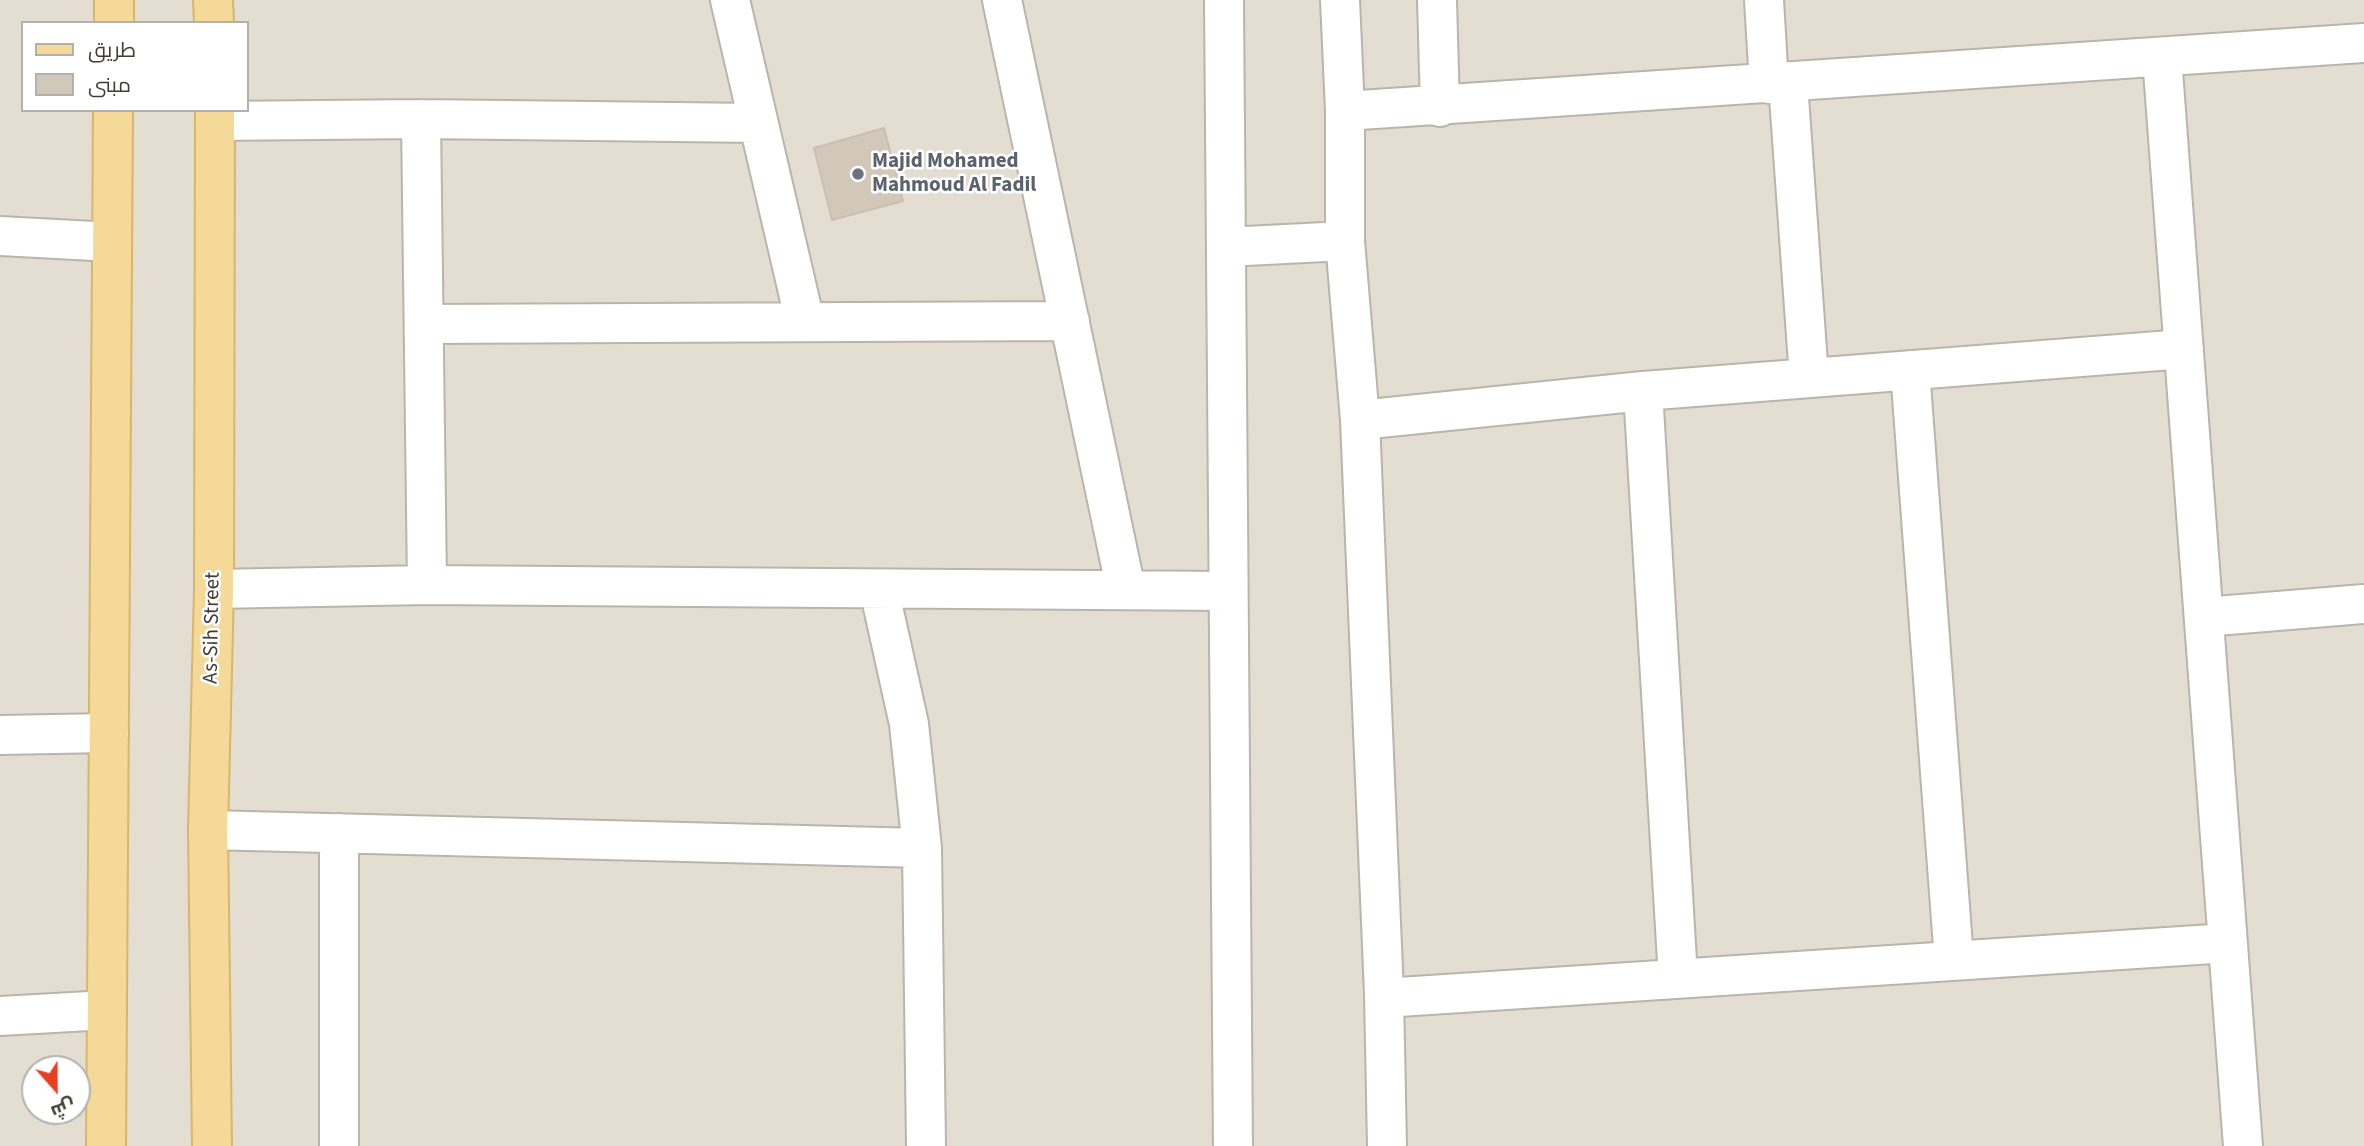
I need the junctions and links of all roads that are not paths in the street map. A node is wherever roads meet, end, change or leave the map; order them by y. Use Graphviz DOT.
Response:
graph roads {
  1 [pos="114,0"];
  2 [pos="213,0"];
  3 [pos="730,0"];
  4 [pos="1002,0"];
  5 [pos="1224,0"];
  6 [pos="1340,0"];
  7 [pos="1437,0"];
  8 [pos="1764,0"];
  9 [pos="114,21"];
  10 [pos="214,21"];
  11 [pos="2364,43"];
  12 [pos="2162,57"];
  13 [pos="1778,83"];
  14 [pos="1440,107"];
  15 [pos="1345,111"];
  16 [pos="113,112"];
  17 [pos="215,116"];
  18 [pos="421,119"];
  19 [pos="758,123"];
  20 [pos="0,236"];
  21 [pos="1345,241"];
  22 [pos="112,242"];
  23 [pos="1226,247"];
  24 [pos="1070,321"];
  25 [pos="804,322"];
  26 [pos="424,324"];
  27 [pos="2184,348"];
  28 [pos="1910,370"];
  29 [pos="1809,378"];
  30 [pos="1643,391"];
  31 [pos="1360,420"];
  32 [pos="426,585"];
  33 [pos="214,589"];
  34 [pos="879,589"];
  35 [pos="1126,590"];
  36 [pos="1228,591"];
  37 [pos="2364,604"];
  38 [pos="2204,617"];
  39 [pos="109,733"];
  40 [pos="0,735"];
  41 [pos="208,830"];
  42 [pos="339,833"];
  43 [pos="922,848"];
  44 [pos="2228,943"];
  45 [pos="1954,960"];
  46 [pos="1678,978"];
  47 [pos="1384,994"];
  48 [pos="107,1010"];
  49 [pos="0,1016"];
  50 [pos="106,1146"];
  51 [pos="212,1146"];
  52 [pos="339,1146"];
  53 [pos="926,1146"];
  54 [pos="1233,1146"];
  55 [pos="1387,1146"];
  56 [pos="2243,1146"];
  1 -- 9 [label="main road"];
  2 -- 10 [label="main road"];
  3 -- 19 [label="street"];
  4 -- 24 [label="street"];
  5 -- 23 [label="street"];
  6 -- 15 [label="street"];
  7 -- 14 [label="street"];
  8 -- 13 [label="street"];
  11 -- 12 [label="street"];
  12 -- 13 [label="street"];
  12 -- 27 [label="street"];
  13 -- 14 [label="street"];
  13 -- 29 [label="street"];
  14 -- 15 [label="street"];
  15 -- 21 [label="street"];
  16 -- 22 [label="main road"];
  17 -- 18 [label="street"];
  17 -- 33 [label="main road, As-Sih Street"];
  18 -- 19 [label="street"];
  18 -- 26 [label="street"];
  19 -- 25 [label="street"];
  20 -- 22 [label="street"];
  21 -- 23 [label="street"];
  21 -- 31 [label="street"];
  22 -- 39 [label="main road"];
  23 -- 36 [label="street"];
  24 -- 25 [label="street"];
  24 -- 35 [label="street"];
  25 -- 26 [label="street"];
  26 -- 32 [label="street"];
  27 -- 28 [label="street"];
  27 -- 38 [label="street"];
  28 -- 29 [label="street"];
  28 -- 45 [label="street"];
  29 -- 30 [label="street"];
  30 -- 31 [label="street"];
  30 -- 46 [label="street"];
  31 -- 47 [label="street"];
  32 -- 33 [label="street"];
  32 -- 34 [label="street"];
  33 -- 41 [label="main road, As-Sih Street"];
  34 -- 35 [label="street"];
  34 -- 43 [label="street"];
  35 -- 36 [label="street"];
  36 -- 54 [label="street"];
  37 -- 38 [label="street"];
  38 -- 44 [label="street"];
  39 -- 40 [label="street"];
  39 -- 48 [label="main road"];
  41 -- 42 [label="street"];
  41 -- 51 [label="main road, As-Sih Street"];
  42 -- 43 [label="street"];
  42 -- 52 [label="street"];
  43 -- 53 [label="street"];
  44 -- 45 [label="street"];
  44 -- 56 [label="street"];
  45 -- 46 [label="street"];
  46 -- 47 [label="street"];
  47 -- 55 [label="street"];
  48 -- 49 [label="street"];
  48 -- 50 [label="main road"];
}
